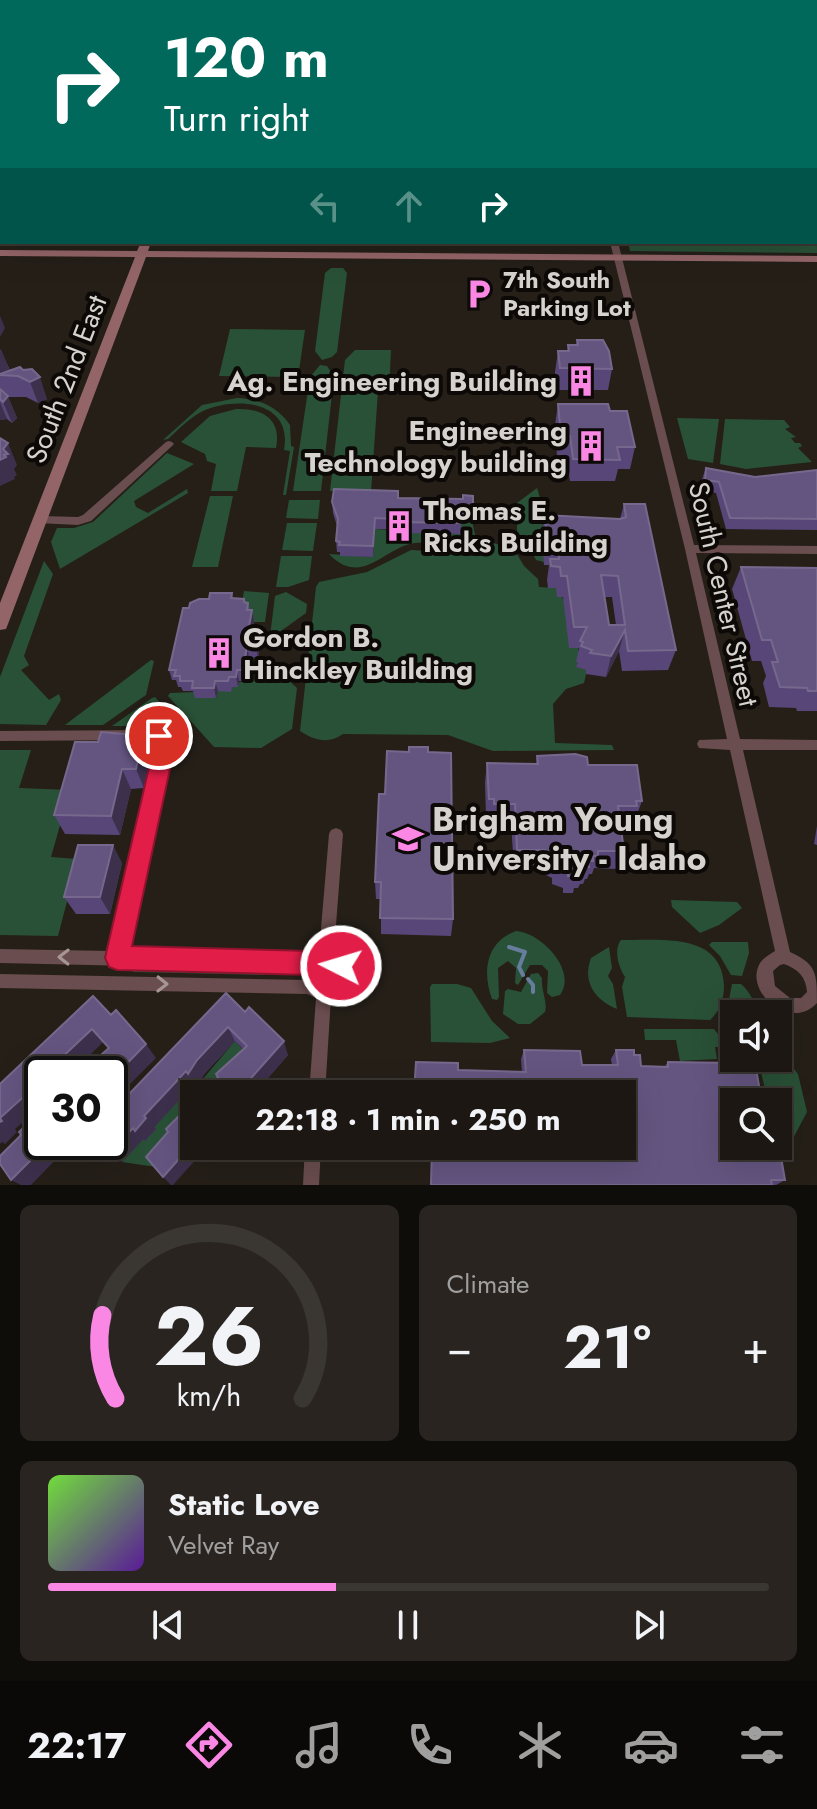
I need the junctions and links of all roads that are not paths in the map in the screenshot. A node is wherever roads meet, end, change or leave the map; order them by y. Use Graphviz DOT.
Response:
graph roads {
  1 [pos="614,244"];
  2 [pos="144,248"];
  3 [pos="0,253"];
  4 [pos="618,258"];
  5 [pos="817,259"];
  6 [pos="169,444"];
  7 [pos="41,520"];
  8 [pos="690,549"];
  9 [pos="817,550"];
  10 [pos="3,607"];
  11 [pos="0,624"];
  12 [pos="0,736"];
  13 [pos="703,744"];
  14 [pos="735,744"];
  15 [pos="817,745"];
  16 [pos="336,834"];
  17 [pos="120,947"];
  18 [pos="0,956"];
  19 [pos="326,957"];
  20 [pos="790,959"];
  21 [pos="817,961"];
  22 [pos="0,981"];
  23 [pos="324,993"];
  24 [pos="812,1003"];
  25 [pos="318,1080"];
  26 [pos="312,1160"];
  27 [pos="311,1185"];
  1 -- 4 [label="street, South Center Street"];
  2 -- 3 [label="main road"];
  2 -- 4 [label="main road"];
  2 -- 7 [label="main road, South 2nd East"];
  4 -- 5 [label="main road"];
  4 -- 8 [label="street, South Center Street"];
  6 -- 7 [label="street"];
  7 -- 10 [label="main road, South 2nd East"];
  8 -- 9 [label="street"];
  8 -- 14 [label="street, South Center Street"];
  10 -- 11 [label="main road, South 2nd East"];
  12 -- 17 [label="street"];
  13 -- 14 [label="street"];
  14 -- 15 [label="street"];
  14 -- 20 [label="street, South Center Street"];
  16 -- 19 [label="street"];
  17 -- 18 [label="street, one-way"];
  17 -- 19 [label="street"];
  19 -- 23 [label="street"];
  20 -- 21 [label="street"];
  20 -- 24 [label="street"];
  20 -- 24 [label="street"];
  22 -- 23 [label="street, one-way"];
  23 -- 25 [label="street"];
  26 -- 27 [label="street"];
}
